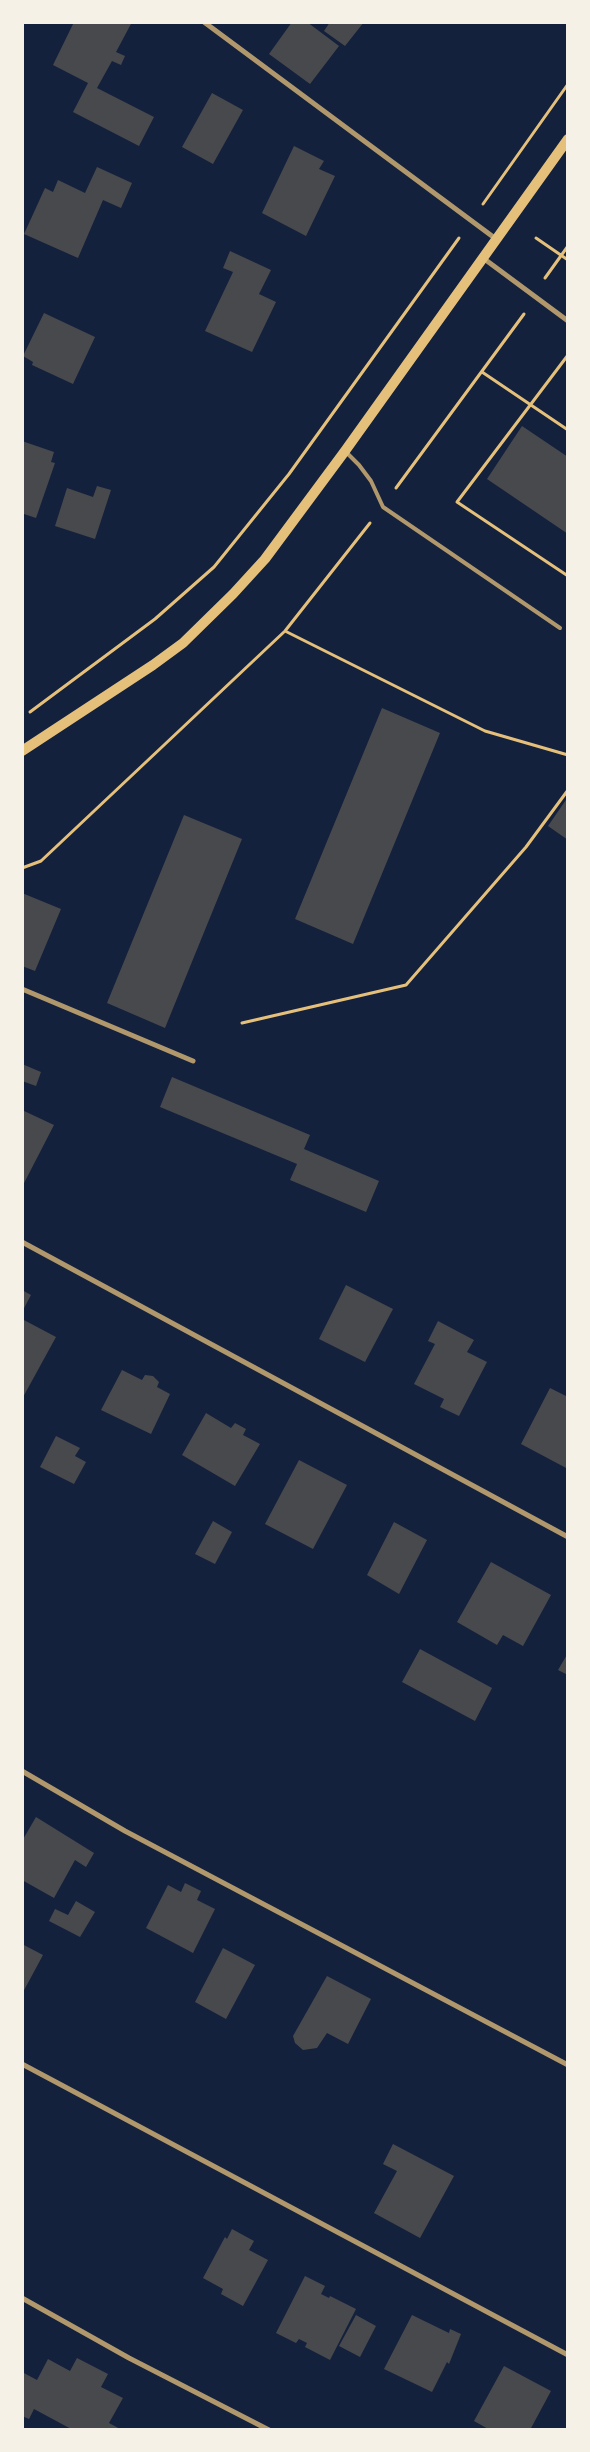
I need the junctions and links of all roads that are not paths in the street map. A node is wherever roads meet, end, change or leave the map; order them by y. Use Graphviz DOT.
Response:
graph roads {
  1 [pos="204,22"];
  2 [pos="568,139"];
  3 [pos="496,239"];
  4 [pos="483,258"];
  5 [pos="568,321"];
  6 [pos="345,452"];
  7 [pos="560,628"];
  8 [pos="22,751"];
  9 [pos="22,989"];
  10 [pos="193,1061"];
  11 [pos="22,1242"];
  12 [pos="568,1537"];
  13 [pos="22,1771"];
  14 [pos="22,2064"];
  15 [pos="568,2065"];
  16 [pos="22,2298"];
  17 [pos="568,2355"];
  18 [pos="269,2430"];
  1 -- 3 [label="street"];
  2 -- 3 [label="main road"];
  3 -- 4 [label="main road"];
  4 -- 5 [label="street"];
  4 -- 6 [label="main road"];
  6 -- 7 [label="lane"];
  6 -- 8 [label="main road"];
  9 -- 10 [label="street"];
  11 -- 12 [label="street"];
  13 -- 15 [label="street"];
  14 -- 17 [label="street"];
  16 -- 18 [label="street"];
}
